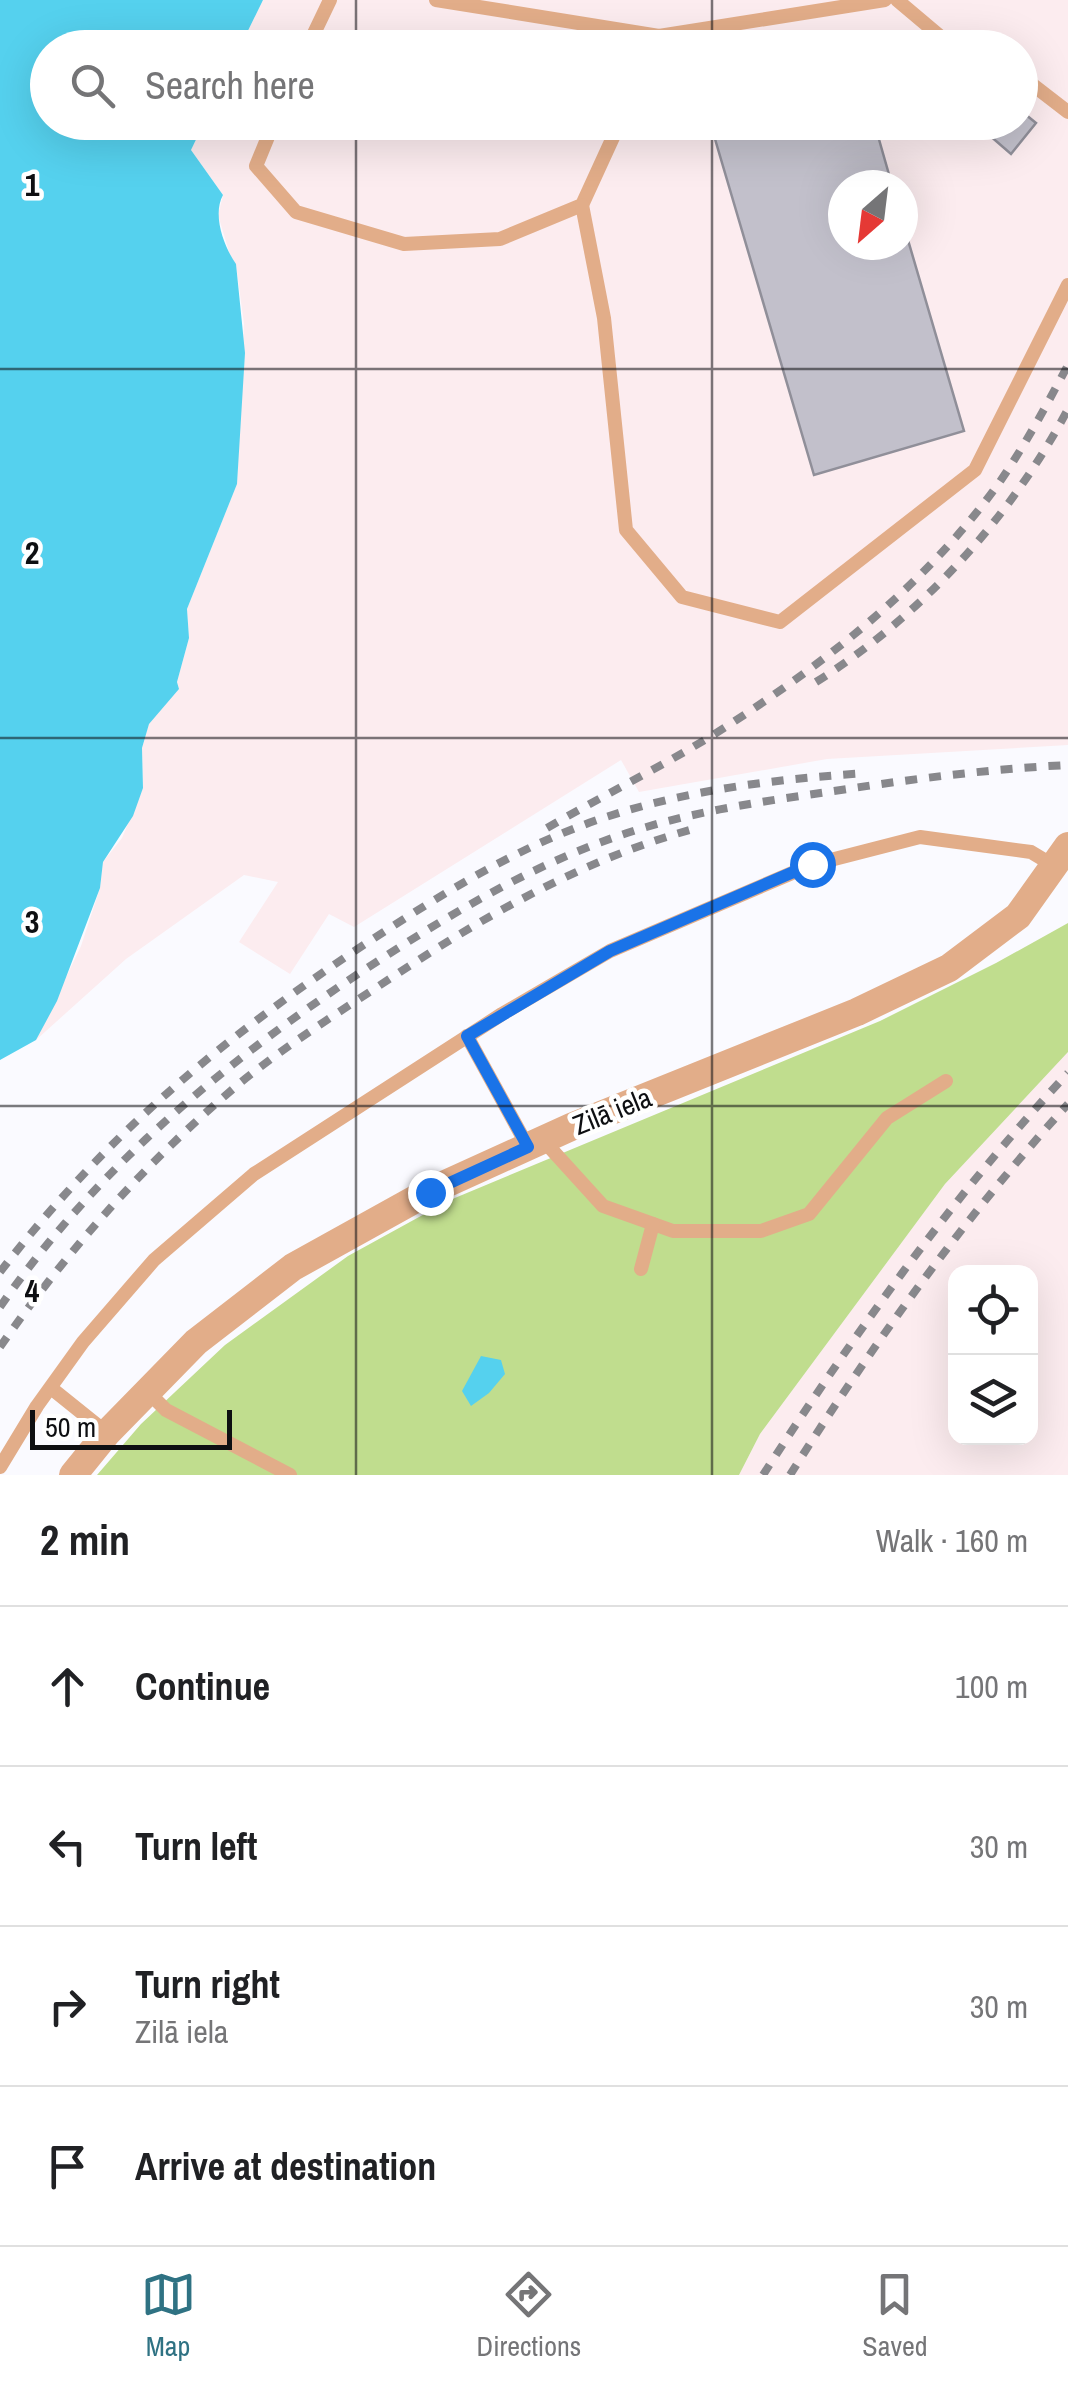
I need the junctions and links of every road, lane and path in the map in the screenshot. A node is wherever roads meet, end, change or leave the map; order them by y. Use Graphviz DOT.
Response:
graph roads {
  1 [pos="330,0"];
  2 [pos="436,0"];
  3 [pos="885,0"];
  4 [pos="897,0"];
  5 [pos="316,30"];
  6 [pos="594,30"];
  7 [pos="722,30"];
  8 [pos="933,30"];
  9 [pos="1038,88"];
  10 [pos="1068,112"];
  11 [pos="267,140"];
  12 [pos="612,140"];
  13 [pos="582,205"];
  14 [pos="1068,285"];
  15 [pos="1062,857"];
  16 [pos="467,1036"];
  17 [pos="946,1081"];
  18 [pos="535,1143"];
  19 [pos="653,1224"];
  20 [pos="640,1269"];
  21 [pos="50,1388"];
  22 [pos="147,1391"];
  23 [pos="107,1433"];
  24 [pos="0,1467"];
  25 [pos="73,1475"];
  26 [pos="290,1475"];
  1 -- 5 [label="lane"];
  2 -- 6 [label="lane"];
  3 -- 7 [label="lane"];
  4 -- 8 [label="lane"];
  9 -- 10 [label="lane"];
  11 -- 13 [label="lane"];
  12 -- 13 [label="lane"];
  13 -- 14 [label="lane"];
  15 -- 16 [label="lane"];
  15 -- 18 [label="street, Zilā iela"];
  16 -- 18 [label="lane"];
  16 -- 21 [label="lane"];
  17 -- 19 [label="lane"];
  18 -- 19 [label="lane"];
  18 -- 22 [label="street, Zilā iela"];
  19 -- 20 [label="lane"];
  21 -- 23 [label="lane"];
  21 -- 24 [label="lane"];
  22 -- 23 [label="street, Zilā iela"];
  22 -- 26 [label="lane"];
  23 -- 25 [label="street, Zilā iela"];
}
